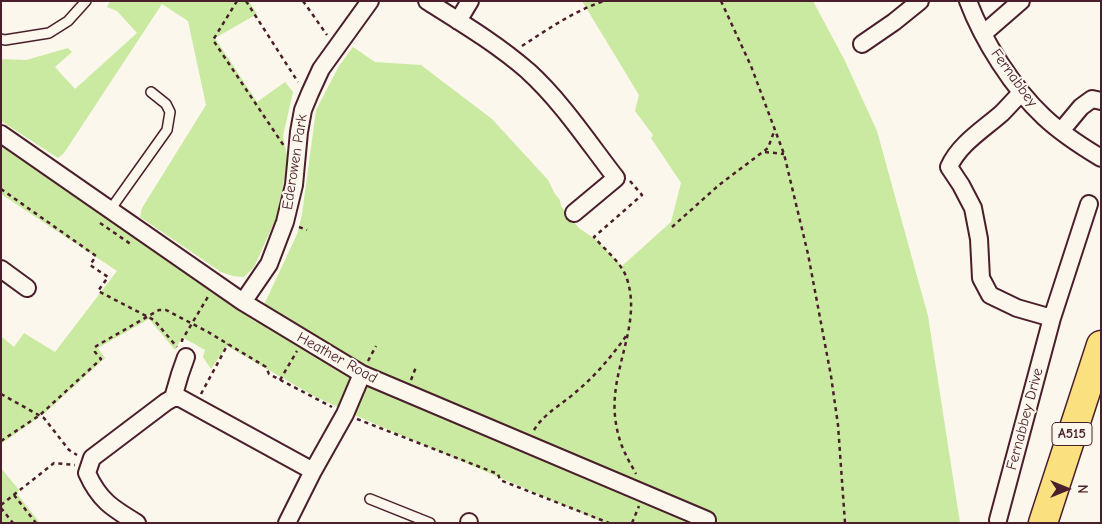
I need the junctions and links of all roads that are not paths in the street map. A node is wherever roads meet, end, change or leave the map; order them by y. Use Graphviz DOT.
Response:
graph roads {
  1 [pos="86,1"];
  2 [pos="370,1"];
  3 [pos="427,1"];
  4 [pos="470,1"];
  5 [pos="920,1"];
  6 [pos="968,1"];
  7 [pos="1021,1"];
  8 [pos="458,21"];
  9 [pos="983,34"];
  10 [pos="1,39"];
  11 [pos="862,44"];
  12 [pos="151,92"];
  13 [pos="1021,93"];
  14 [pos="1101,101"];
  15 [pos="1061,131"];
  16 [pos="1,134"];
  17 [pos="1101,158"];
  18 [pos="1089,204"];
  19 [pos="110,210"];
  20 [pos="574,213"];
  21 [pos="1,269"];
  22 [pos="27,288"];
  23 [pos="243,302"];
  24 [pos="1052,318"];
  25 [pos="1101,345"];
  26 [pos="186,357"];
  27 [pos="362,374"];
  28 [pos="173,398"];
  29 [pos="313,471"];
  30 [pos="370,499"];
  31 [pos="707,520"];
  32 [pos="998,520"];
  33 [pos="137,523"];
  34 [pos="287,523"];
  35 [pos="430,523"];
  36 [pos="1043,523"];
  1 -- 10 [label="lane"];
  2 -- 23 [label="street, Ederowen Park"];
  3 -- 8 [label="street"];
  4 -- 8 [label="street"];
  5 -- 11 [label="street"];
  6 -- 9 [label="street, Fernabbey"];
  7 -- 9 [label="street"];
  8 -- 20 [label="street"];
  9 -- 13 [label="street, Fernabbey"];
  12 -- 19 [label="lane"];
  13 -- 15 [label="street, Fernabbey"];
  13 -- 24 [label="street"];
  14 -- 15 [label="street"];
  15 -- 17 [label="street, Fernabbey"];
  16 -- 19 [label="street, Heather Road"];
  18 -- 24 [label="street, Fernabbey Drive"];
  19 -- 23 [label="street, Heather Road"];
  21 -- 22 [label="street"];
  23 -- 27 [label="street, Heather Road"];
  24 -- 32 [label="street, Fernabbey Drive"];
  25 -- 36 [label="highway, A515"];
  26 -- 28 [label="street"];
  27 -- 29 [label="street"];
  27 -- 31 [label="street, Heather Road"];
  28 -- 29 [label="street"];
  28 -- 33 [label="street"];
  29 -- 34 [label="street"];
  30 -- 35 [label="lane"];
}
